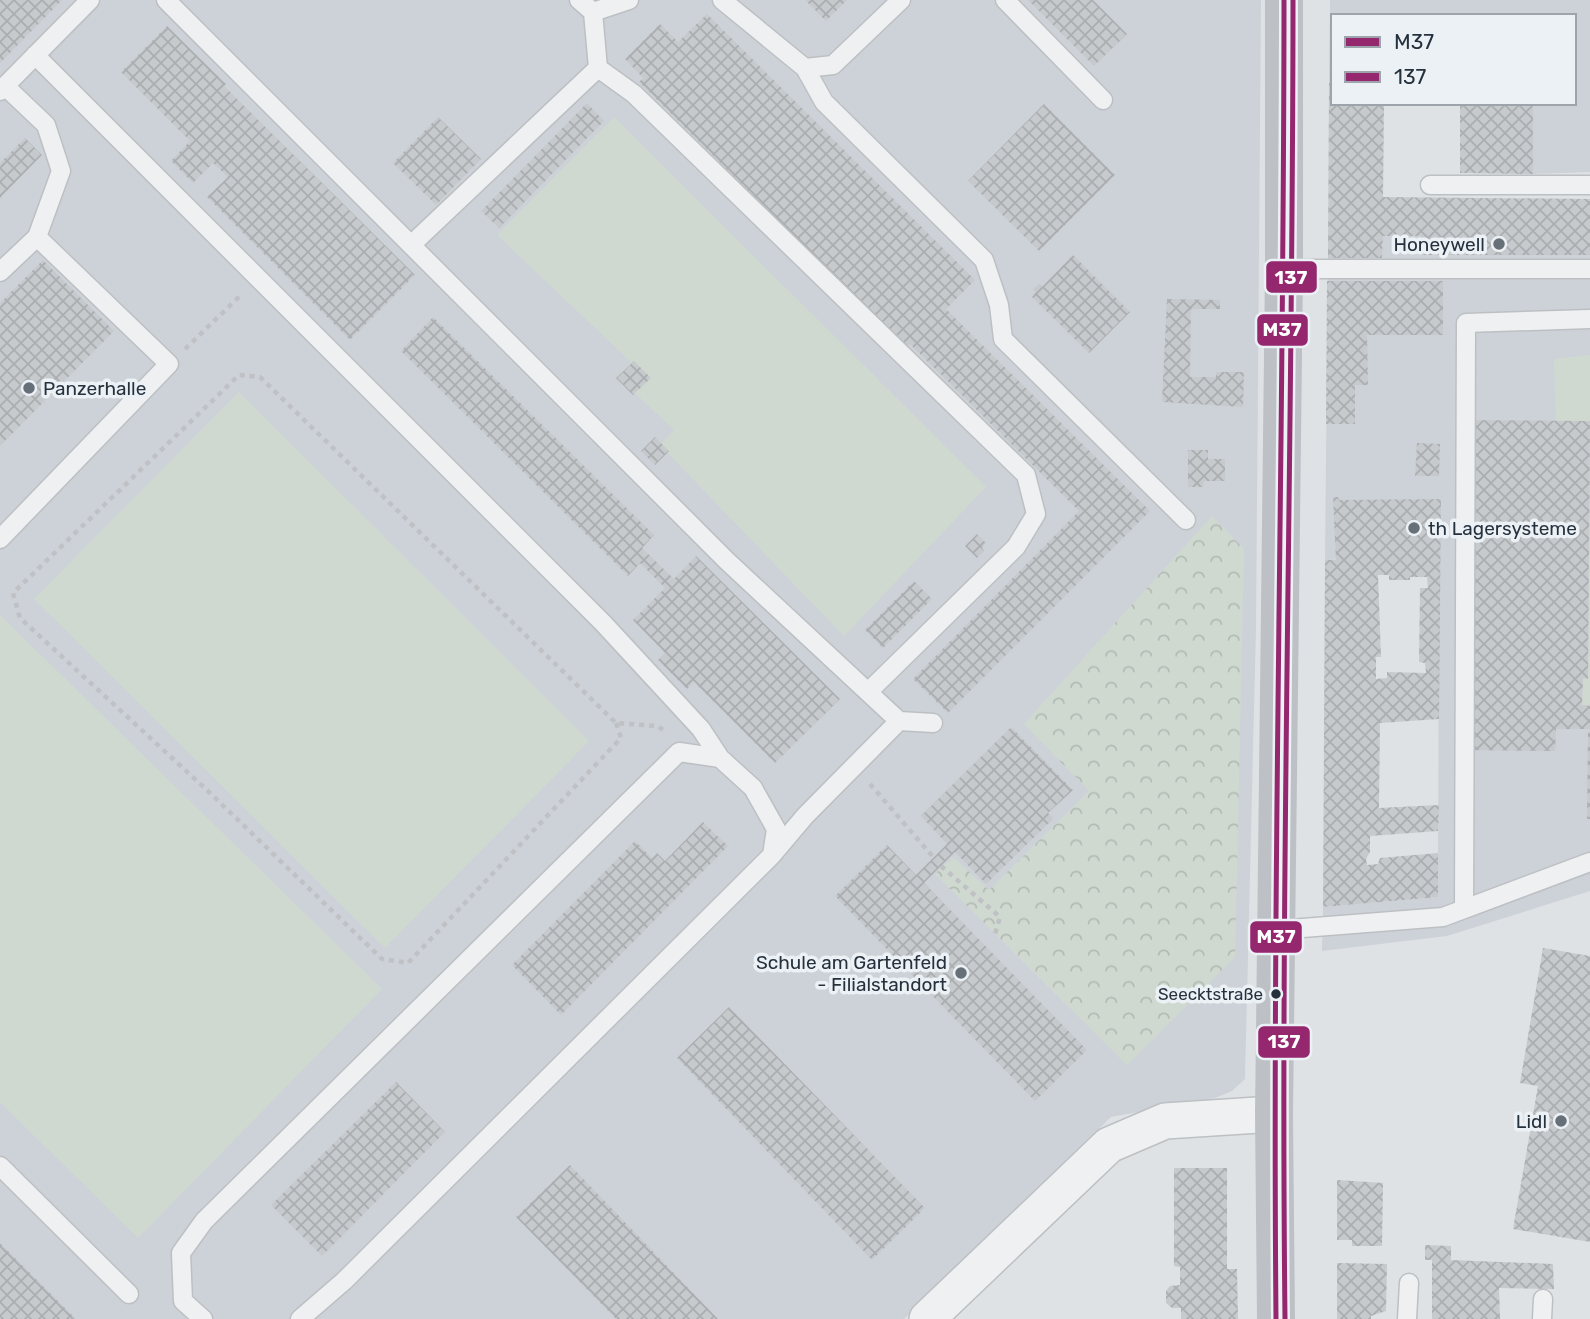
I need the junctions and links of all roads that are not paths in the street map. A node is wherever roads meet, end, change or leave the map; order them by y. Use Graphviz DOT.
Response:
graph roads {
  1 [pos="90,0"];
  2 [pos="166,0"];
  3 [pos="629,0"];
  4 [pos="722,0"];
  5 [pos="901,0"];
  6 [pos="1005,0"];
  7 [pos="1284,0"];
  8 [pos="586,6"];
  9 [pos="35,55"];
  10 [pos="598,68"];
  11 [pos="805,68"];
  12 [pos="3,89"];
  13 [pos="1103,100"];
  14 [pos="1430,185"];
  15 [pos="1590,185"];
  16 [pos="37,237"];
  17 [pos="411,245"];
  18 [pos="1590,268"];
  19 [pos="1284,269"];
  20 [pos="0,272"];
  21 [pos="1590,319"];
  22 [pos="1186,520"];
  23 [pos="0,539"];
  24 [pos="868,692"];
  25 [pos="899,721"];
  26 [pos="933,723"];
  27 [pos="720,758"];
  28 [pos="772,855"];
  29 [pos="1590,862"];
  30 [pos="1464,909"];
  31 [pos="1277,930"];
  32 [pos="1274,1114"];
  33 [pos="0,1166"];
  34 [pos="1409,1283"];
  35 [pos="129,1294"];
  36 [pos="1543,1299"];
  37 [pos="203,1319"];
  38 [pos="300,1319"];
  39 [pos="928,1319"];
  40 [pos="1276,1319"];
  41 [pos="1407,1319"];
  42 [pos="1542,1319"];
  1 -- 9 [label="lane"];
  2 -- 17 [label="lane"];
  3 -- 8 [label="lane"];
  4 -- 11 [label="lane"];
  5 -- 11 [label="lane"];
  6 -- 13 [label="lane"];
  7 -- 19 [label="street"];
  8 -- 10 [label="lane"];
  9 -- 12 [label="lane"];
  9 -- 27 [label="lane"];
  10 -- 17 [label="lane"];
  10 -- 24 [label="lane"];
  11 -- 22 [label="lane"];
  12 -- 16 [label="lane"];
  14 -- 15 [label="lane"];
  16 -- 20 [label="lane"];
  16 -- 23 [label="lane"];
  17 -- 24 [label="lane"];
  18 -- 19 [label="lane"];
  19 -- 31 [label="street"];
  21 -- 30 [label="lane"];
  24 -- 25 [label="lane"];
  25 -- 26 [label="lane"];
  25 -- 28 [label="lane"];
  27 -- 28 [label="lane"];
  27 -- 37 [label="lane"];
  28 -- 38 [label="lane"];
  29 -- 30 [label="lane"];
  30 -- 31 [label="lane"];
  31 -- 32 [label="street"];
  32 -- 39 [label="street"];
  32 -- 40 [label="street"];
  33 -- 35 [label="lane"];
  34 -- 41 [label="lane"];
  36 -- 42 [label="lane"];
}
